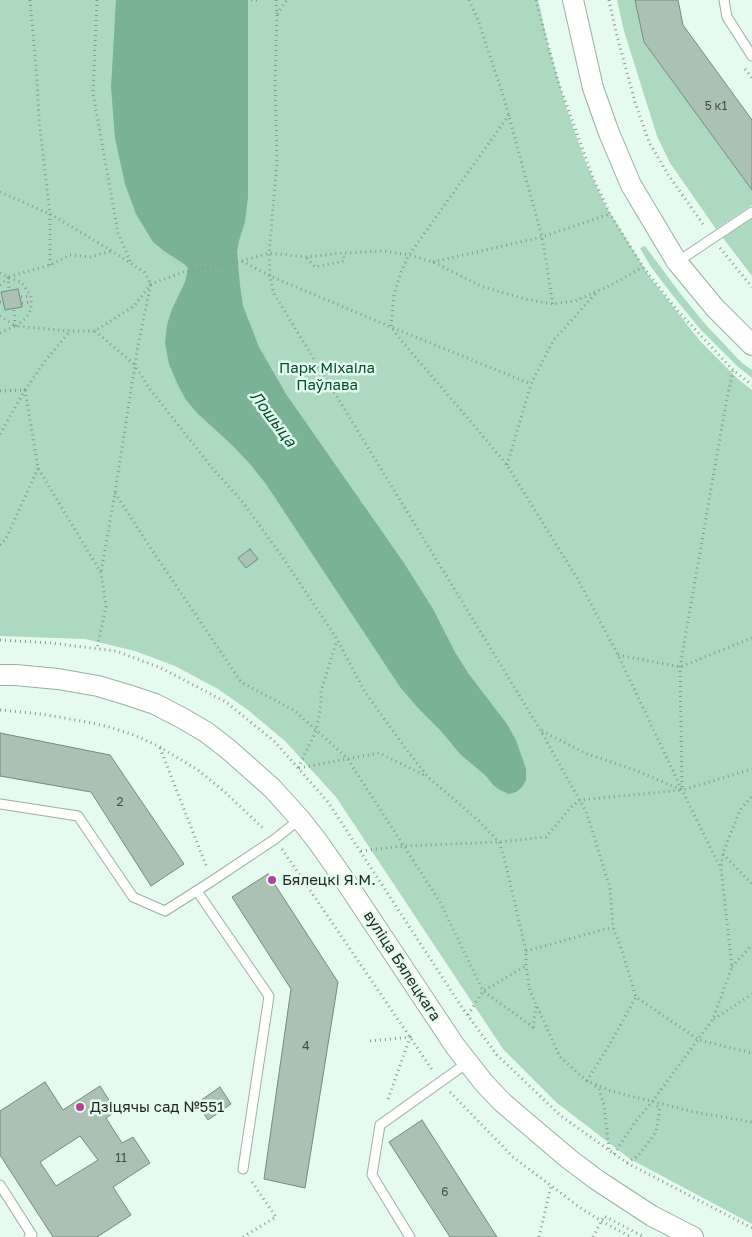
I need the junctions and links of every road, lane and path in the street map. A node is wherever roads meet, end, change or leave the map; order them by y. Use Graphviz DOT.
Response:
graph roads {
  1 [pos="30,0"];
  2 [pos="97,0"];
  3 [pos="251,0"];
  4 [pos="257,0"];
  5 [pos="276,0"];
  6 [pos="286,0"];
  7 [pos="469,0"];
  8 [pos="573,0"];
  9 [pos="609,0"];
  10 [pos="724,0"];
  11 [pos="277,15"];
  12 [pos="752,56"];
  13 [pos="509,115"];
  14 [pos="0,192"];
  15 [pos="752,212"];
  16 [pos="50,214"];
  17 [pos="610,214"];
  18 [pos="542,238"];
  19 [pos="713,238"];
  20 [pos="112,250"];
  21 [pos="269,253"];
  22 [pos="344,253"];
  23 [pos="409,255"];
  24 [pos="307,257"];
  25 [pos="242,261"];
  26 [pos="432,262"];
  27 [pos="677,262"];
  28 [pos="132,263"];
  29 [pos="50,265"];
  30 [pos="643,267"];
  31 [pos="0,274"];
  32 [pos="270,276"];
  33 [pos="8,277"];
  34 [pos="151,284"];
  35 [pos="0,286"];
  36 [pos="752,287"];
  37 [pos="9,289"];
  38 [pos="598,291"];
  39 [pos="31,296"];
  40 [pos="22,297"];
  41 [pos="22,302"];
  42 [pos="31,302"];
  43 [pos="553,304"];
  44 [pos="14,310"];
  45 [pos="0,316"];
  46 [pos="15,326"];
  47 [pos="391,327"];
  48 [pos="70,330"];
  49 [pos="95,331"];
  50 [pos="0,333"];
  51 [pos="752,345"];
  52 [pos="135,366"];
  53 [pos="733,370"];
  54 [pos="531,384"];
  55 [pos="25,390"];
  56 [pos="0,391"];
  57 [pos="0,434"];
  58 [pos="507,465"];
  59 [pos="38,468"];
  60 [pos="115,493"];
  61 [pos="0,545"];
  62 [pos="101,573"];
  63 [pos="752,638"];
  64 [pos="338,639"];
  65 [pos="97,648"];
  66 [pos="618,655"];
  67 [pos="680,667"];
  68 [pos="0,675"];
  69 [pos="0,710"];
  70 [pos="316,731"];
  71 [pos="541,731"];
  72 [pos="160,747"];
  73 [pos="347,758"];
  74 [pos="752,768"];
  75 [pos="428,777"];
  76 [pos="682,790"];
  77 [pos="752,796"];
  78 [pos="580,800"];
  79 [pos="0,804"];
  80 [pos="300,820"];
  81 [pos="275,839"];
  82 [pos="499,842"];
  83 [pos="403,846"];
  84 [pos="360,851"];
  85 [pos="723,853"];
  86 [pos="721,869"];
  87 [pos="212,881"];
  88 [pos="752,884"];
  89 [pos="196,891"];
  90 [pos="613,927"];
  91 [pos="752,945"];
  92 [pos="526,951"];
  93 [pos="526,966"];
  94 [pos="732,968"];
  95 [pos="483,992"];
  96 [pos="752,994"];
  97 [pos="636,997"];
  98 [pos="536,1006"];
  99 [pos="468,1015"];
  100 [pos="713,1019"];
  101 [pos="410,1037"];
  102 [pos="699,1040"];
  103 [pos="370,1041"];
  104 [pos="752,1053"];
  105 [pos="467,1063"];
  106 [pos="587,1081"];
  107 [pos="440,1082"];
  108 [pos="652,1102"];
  109 [pos="752,1122"];
  110 [pos="380,1125"];
  111 [pos="609,1150"];
  112 [pos="614,1154"];
  113 [pos="627,1163"];
  114 [pos="243,1168"];
  115 [pos="0,1185"];
  116 [pos="551,1186"];
  117 [pos="601,1221"];
  118 [pos="29,1237"];
  119 [pos="243,1237"];
  120 [pos="410,1237"];
  121 [pos="539,1237"];
  122 [pos="593,1237"];
  123 [pos="631,1237"];
  124 [pos="644,1237"];
  125 [pos="693,1237"];
  1 -- 16 [label="path"];
  2 -- 28 [label="path"];
  3 -- 4 [label="path"];
  5 -- 11 [label="path"];
  6 -- 11 [label="path"];
  7 -- 13 [label="path"];
  8 -- 27 [label="street"];
  9 -- 19 [label="path"];
  10 -- 12 [label="lane"];
  11 -- 21 [label="path"];
  13 -- 18 [label="path"];
  13 -- 23 [label="path"];
  14 -- 16 [label="path"];
  15 -- 19 [label="lane"];
  16 -- 20 [label="path"];
  16 -- 29 [label="path"];
  17 -- 18 [label="path"];
  18 -- 26 [label="path"];
  18 -- 43 [label="path"];
  19 -- 27 [label="lane"];
  19 -- 36 [label="path"];
  20 -- 28 [label="path"];
  20 -- 29 [label="path"];
  21 -- 24 [label="path"];
  21 -- 25 [label="path"];
  21 -- 32 [label="path"];
  22 -- 23 [label="path"];
  22 -- 24 [label="path"];
  22 -- 24 [label="path"];
  23 -- 26 [label="path"];
  23 -- 47 [label="path"];
  25 -- 32 [label="path"];
  25 -- 34 [label="path"];
  26 -- 43 [label="path"];
  27 -- 51 [label="street"];
  28 -- 34 [label="path"];
  29 -- 33 [label="path"];
  30 -- 38 [label="path"];
  31 -- 33 [label="path"];
  32 -- 47 [label="path"];
  32 -- 71 [label="path"];
  33 -- 35 [label="path"];
  33 -- 37 [label="path"];
  33 -- 39 [label="path"];
  34 -- 49 [label="path"];
  34 -- 52 [label="path"];
  38 -- 43 [label="path"];
  38 -- 54 [label="path"];
  39 -- 40 [label="path"];
  39 -- 42 [label="path"];
  41 -- 42 [label="path"];
  42 -- 46 [label="path"];
  44 -- 46 [label="path"];
  45 -- 46 [label="path"];
  46 -- 48 [label="path"];
  46 -- 50 [label="path"];
  47 -- 54 [label="path"];
  47 -- 58 [label="path"];
  48 -- 49 [label="path"];
  48 -- 55 [label="path"];
  49 -- 52 [label="path"];
  52 -- 60 [label="path"];
  52 -- 64 [label="path"];
  53 -- 67 [label="path"];
  54 -- 58 [label="path"];
  55 -- 56 [label="path"];
  55 -- 57 [label="path"];
  55 -- 59 [label="path"];
  58 -- 66 [label="path"];
  59 -- 61 [label="path"];
  59 -- 62 [label="path"];
  60 -- 62 [label="path"];
  60 -- 70 [label="path"];
  62 -- 65 [label="path"];
  63 -- 67 [label="path"];
  64 -- 70 [label="path"];
  64 -- 75 [label="path"];
  66 -- 67 [label="path"];
  66 -- 76 [label="path"];
  67 -- 76 [label="path"];
  68 -- 80 [label="street, вуліца Бялецкага"];
  69 -- 72 [label="path"];
  70 -- 73 [label="path"];
  70 -- 73 [label="path"];
  71 -- 76 [label="path"];
  71 -- 78 [label="path"];
  72 -- 81 [label="path"];
  72 -- 87 [label="path"];
  73 -- 75 [label="path"];
  73 -- 83 [label="path"];
  74 -- 76 [label="path"];
  75 -- 82 [label="path"];
  76 -- 78 [label="path"];
  76 -- 86 [label="path"];
  77 -- 85 [label="path"];
  78 -- 82 [label="path"];
  78 -- 90 [label="path"];
  79 -- 89 [label="lane"];
  80 -- 81 [label="lane"];
  80 -- 105 [label="street, вуліца Бялецкага"];
  81 -- 87 [label="lane"];
  81 -- 101 [label="path"];
  82 -- 83 [label="path"];
  82 -- 92 [label="path"];
  83 -- 84 [label="path"];
  83 -- 95 [label="path"];
  85 -- 86 [label="path"];
  85 -- 88 [label="path"];
  86 -- 94 [label="path"];
  87 -- 89 [label="lane"];
  89 -- 114 [label="lane"];
  90 -- 92 [label="path"];
  90 -- 97 [label="path"];
  91 -- 94 [label="path"];
  92 -- 93 [label="path"];
  93 -- 95 [label="path"];
  93 -- 98 [label="path"];
  94 -- 100 [label="path"];
  95 -- 98 [label="path"];
  95 -- 99 [label="path"];
  96 -- 100 [label="path"];
  97 -- 102 [label="path"];
  97 -- 106 [label="path"];
  98 -- 106 [label="path"];
  100 -- 102 [label="path"];
  101 -- 103 [label="path"];
  101 -- 107 [label="path"];
  101 -- 110 [label="path"];
  102 -- 104 [label="path"];
  102 -- 108 [label="path"];
  105 -- 107 [label="lane"];
  105 -- 125 [label="street, вуліца Бялецкага"];
  106 -- 108 [label="path"];
  106 -- 111 [label="path"];
  107 -- 110 [label="lane"];
  107 -- 116 [label="path"];
  108 -- 109 [label="path"];
  108 -- 112 [label="path"];
  108 -- 113 [label="path"];
  110 -- 120 [label="lane"];
  114 -- 119 [label="path"];
  115 -- 118 [label="lane"];
  116 -- 117 [label="path"];
  116 -- 121 [label="path"];
  117 -- 122 [label="path"];
  117 -- 123 [label="path"];
  117 -- 124 [label="path"];
}
